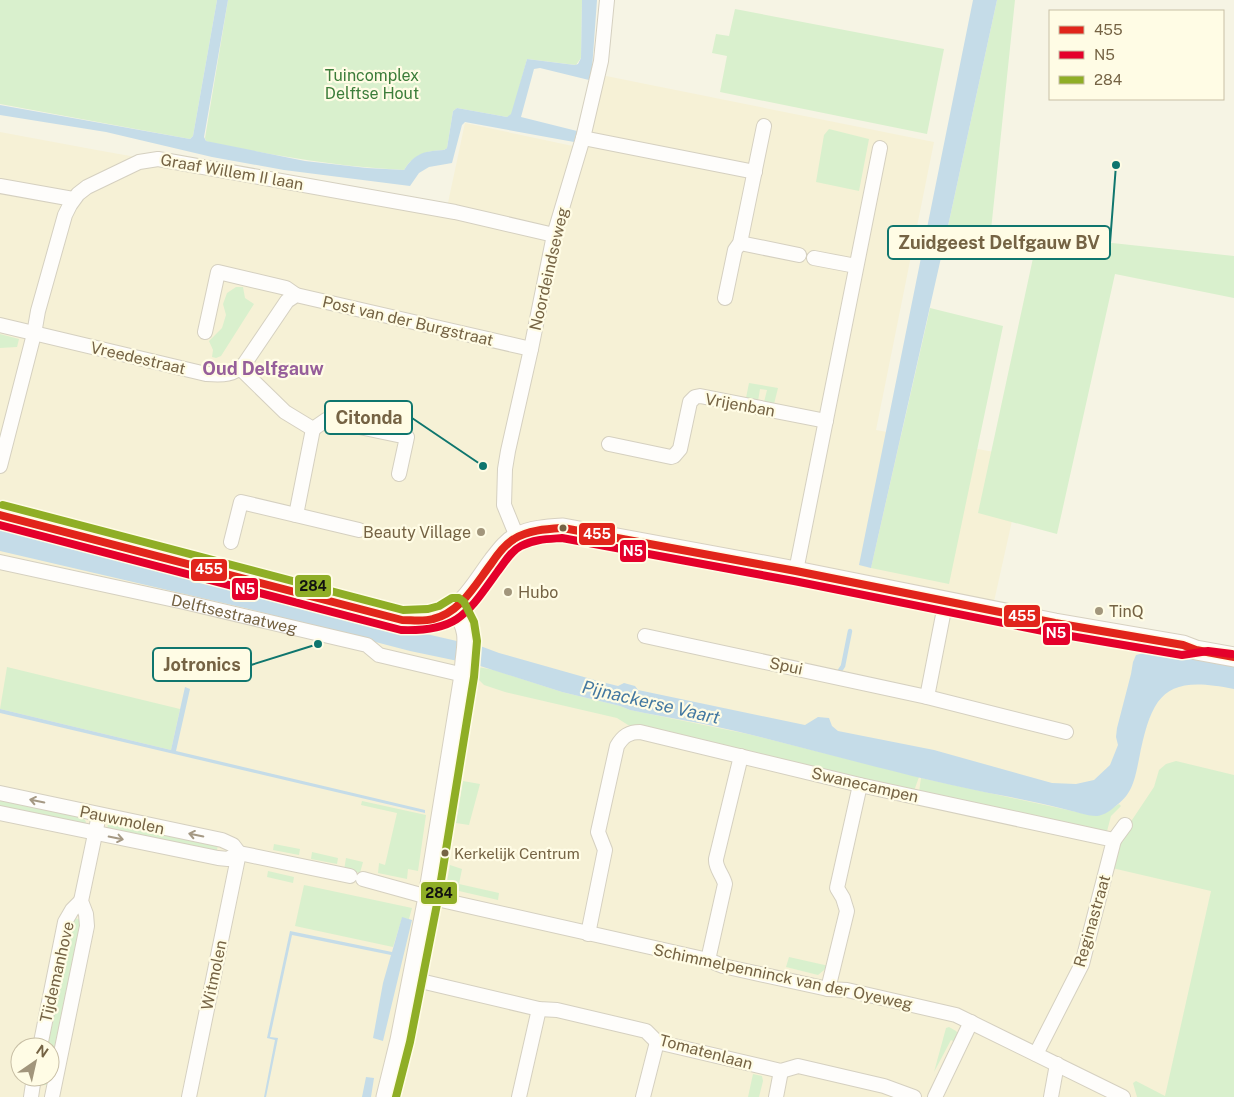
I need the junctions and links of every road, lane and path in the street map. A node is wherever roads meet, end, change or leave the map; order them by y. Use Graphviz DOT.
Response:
graph roads {
  1 [pos="606,0"];
  2 [pos="764,126"];
  3 [pos="583,138"];
  4 [pos="880,148"];
  5 [pos="755,172"];
  6 [pos="0,186"];
  7 [pos="74,199"];
  8 [pos="554,235"];
  9 [pos="740,243"];
  10 [pos="799,255"];
  11 [pos="814,258"];
  12 [pos="856,266"];
  13 [pos="292,298"];
  14 [pos="725,298"];
  15 [pos="0,325"];
  16 [pos="206,332"];
  17 [pos="34,334"];
  18 [pos="531,349"];
  19 [pos="240,368"];
  20 [pos="826,421"];
  21 [pos="313,428"];
  22 [pos="608,444"];
  23 [pos="0,466"];
  24 [pos="399,474"];
  25 [pos="0,515"];
  26 [pos="296,515"];
  27 [pos="359,530"];
  28 [pos="517,537"];
  29 [pos="231,542"];
  30 [pos="0,562"];
  31 [pos="796,571"];
  32 [pos="949,602"];
  33 [pos="455,607"];
  34 [pos="645,636"];
  35 [pos="1234,644"];
  36 [pos="1183,645"];
  37 [pos="1234,657"];
  38 [pos="464,669"];
  39 [pos="927,697"];
  40 [pos="1066,732"];
  41 [pos="741,756"];
  42 [pos="860,785"];
  43 [pos="0,793"];
  44 [pos="0,813"];
  45 [pos="99,815"];
  46 [pos="1125,825"];
  47 [pos="94,833"];
  48 [pos="1110,840"];
  49 [pos="239,853"];
  50 [pos="428,898"];
  51 [pos="81,901"];
  52 [pos="588,934"];
  53 [pos="708,960"];
  54 [pos="412,979"];
  55 [pos="828,989"];
  56 [pos="538,1009"];
  57 [pos="971,1022"];
  58 [pos="42,1037"];
  59 [pos="657,1042"];
  60 [pos="1036,1054"];
  61 [pos="1058,1064"];
  62 [pos="781,1072"];
  63 [pos="52,1097"];
  64 [pos="189,1097"];
  65 [pos="386,1097"];
  66 [pos="519,1097"];
  67 [pos="643,1097"];
  68 [pos="776,1097"];
  69 [pos="914,1097"];
  70 [pos="935,1097"];
  71 [pos="1051,1097"];
  72 [pos="1123,1097"];
  1 -- 3 [label="street, Noordeindseweg"];
  2 -- 5 [label="street"];
  3 -- 5 [label="street"];
  3 -- 8 [label="street, Noordeindseweg"];
  4 -- 12 [label="street"];
  5 -- 9 [label="street"];
  6 -- 7 [label="street"];
  7 -- 8 [label="street, Graaf Willem II laan"];
  7 -- 17 [label="street, Graaf Willem II laan"];
  8 -- 18 [label="street, Noordeindseweg"];
  9 -- 10 [label="street"];
  9 -- 14 [label="street"];
  11 -- 12 [label="street"];
  12 -- 20 [label="street"];
  13 -- 16 [label="street, Post van der Burgstraat"];
  13 -- 18 [label="street, Post van der Burgstraat"];
  13 -- 19 [label="street"];
  15 -- 17 [label="street, Vreedestraat"];
  17 -- 19 [label="street, Vreedestraat"];
  17 -- 23 [label="street, Graaf Willem II laan"];
  18 -- 28 [label="street, Noordeindseweg"];
  19 -- 21 [label="street"];
  20 -- 22 [label="street, Vrijenban"];
  20 -- 31 [label="street"];
  21 -- 24 [label="street"];
  21 -- 26 [label="street"];
  25 -- 33 [label="street"];
  26 -- 27 [label="street"];
  26 -- 29 [label="street"];
  28 -- 31 [label="street"];
  28 -- 33 [label="street"];
  30 -- 38 [label="street, Delftsestraatweg"];
  31 -- 32 [label="street"];
  32 -- 36 [label="street"];
  32 -- 39 [label="street"];
  33 -- 38 [label="street"];
  34 -- 39 [label="street, Spui"];
  35 -- 36 [label="street"];
  36 -- 37 [label="street"];
  38 -- 50 [label="street"];
  39 -- 40 [label="street, Spui"];
  41 -- 42 [label="street, Swanecampen"];
  41 -- 52 [label="street, Swanecampen"];
  41 -- 53 [label="street"];
  42 -- 48 [label="street, Swanecampen"];
  42 -- 55 [label="street"];
  45 -- 43 [label="street, Pauwmolen, one-way"];
  44 -- 47 [label="street, Pauwmolen"];
  45 -- 47 [label="street, Tijdemanhove"];
  49 -- 45 [label="street, Pauwmolen, one-way"];
  46 -- 48 [label="street, Reginastraat"];
  47 -- 49 [label="street, Pauwmolen, one-way"];
  47 -- 51 [label="street, Tijdemanhove"];
  48 -- 60 [label="street, Reginastraat"];
  49 -- 50 [label="street, Pauwmolen"];
  49 -- 64 [label="street, Witmolen"];
  50 -- 52 [label="street, Schimmelpenninck van der Oyeweg"];
  50 -- 54 [label="street"];
  51 -- 58 [label="street, Tijdemanhove"];
  51 -- 63 [label="street, Tijdemanhove"];
  52 -- 53 [label="street, Schimmelpenninck van der Oyeweg"];
  53 -- 55 [label="street, Schimmelpenninck van der Oyeweg"];
  54 -- 56 [label="street, Tomatenlaan"];
  54 -- 65 [label="street"];
  55 -- 57 [label="street, Schimmelpenninck van der Oyeweg"];
  56 -- 59 [label="street, Tomatenlaan"];
  56 -- 66 [label="street"];
  57 -- 60 [label="street, Schimmelpenninck van der Oyeweg"];
  57 -- 70 [label="street"];
  59 -- 62 [label="street, Tomatenlaan"];
  59 -- 67 [label="street"];
  60 -- 61 [label="street, Schimmelpenninck van der Oyeweg"];
  61 -- 71 [label="street"];
  61 -- 72 [label="street, Schimmelpenninck van der Oyeweg"];
  62 -- 68 [label="street"];
  62 -- 69 [label="street, Tomatenlaan"];
}
